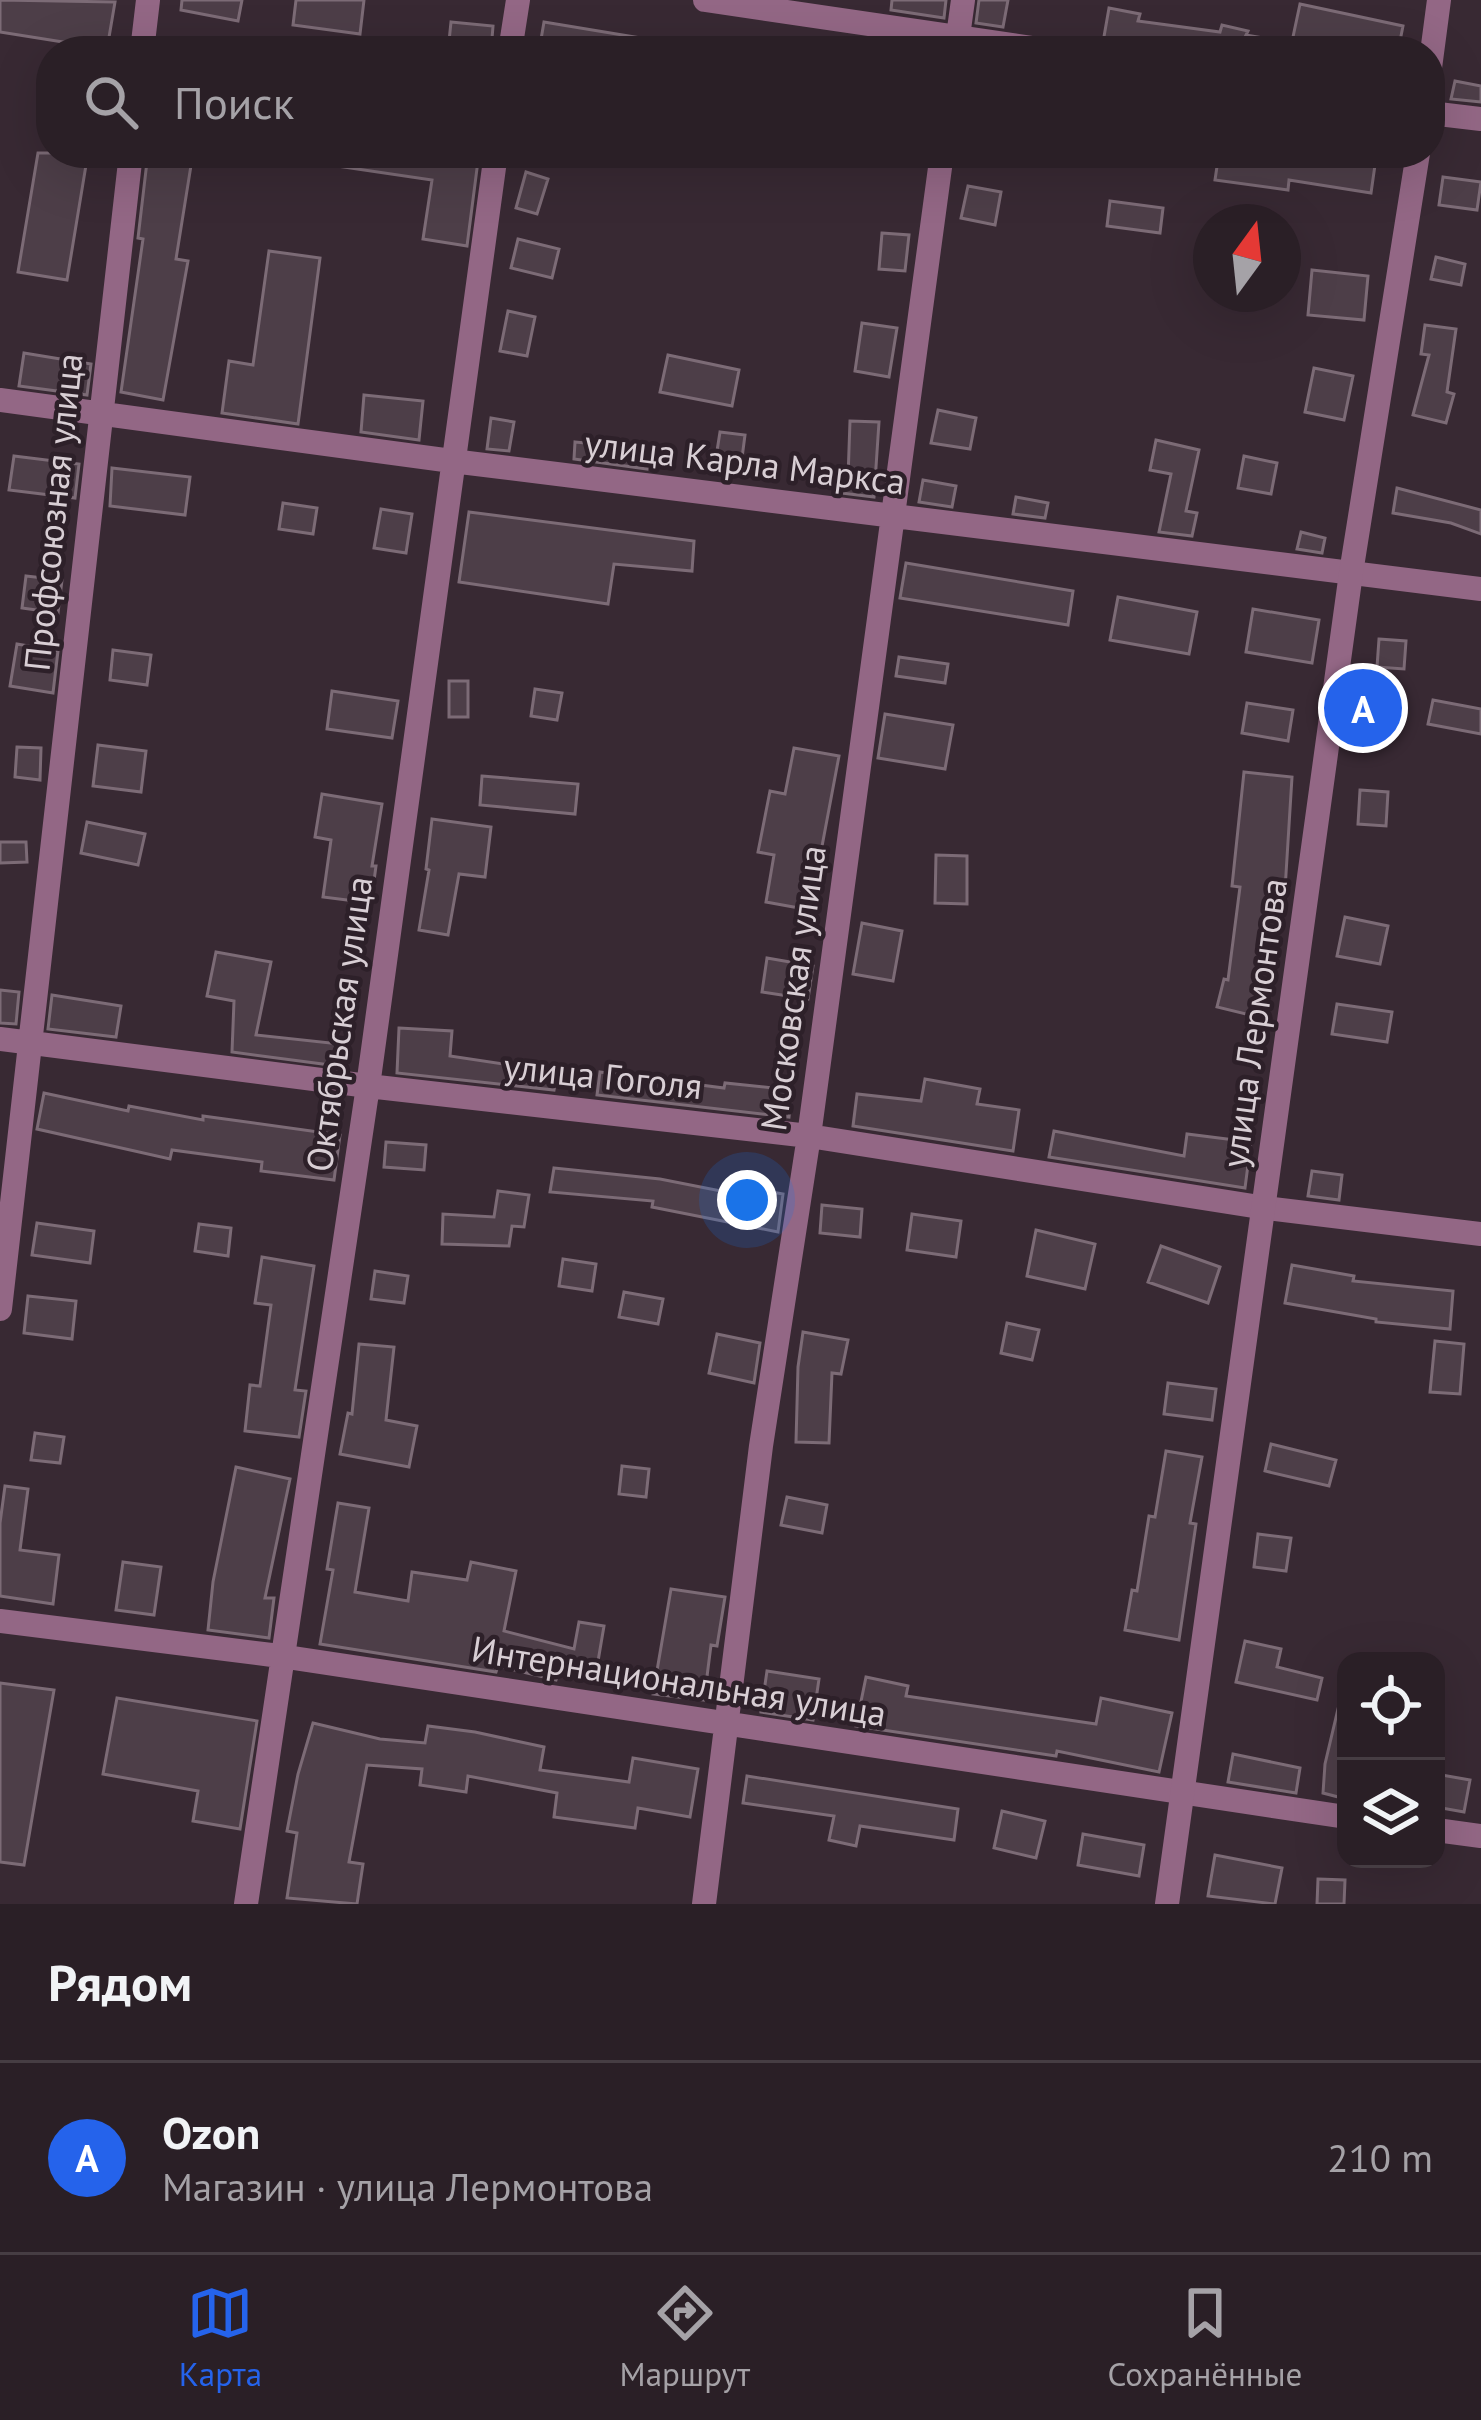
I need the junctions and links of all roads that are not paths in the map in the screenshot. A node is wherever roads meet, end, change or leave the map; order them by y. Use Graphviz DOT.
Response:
graph roads {
  1 [pos="148,0"];
  2 [pos="518,0"];
  3 [pos="705,0"];
  4 [pos="963,0"];
  5 [pos="1439,0"];
  6 [pos="144,36"];
  7 [pos="512,36"];
  8 [pos="916,36"];
  9 [pos="958,36"];
  10 [pos="1434,36"];
  11 [pos="1445,115"];
  12 [pos="1481,119"];
  13 [pos="128,168"];
  14 [pos="494,168"];
  15 [pos="940,168"];
  16 [pos="1416,168"];
  17 [pos="0,400"];
  18 [pos="100,412"];
  19 [pos="452,461"];
  20 [pos="894,516"];
  21 [pos="1351,573"];
  22 [pos="1481,589"];
  23 [pos="0,1039"];
  24 [pos="29,1042"];
  25 [pos="368,1086"];
  26 [pos="809,1136"];
  27 [pos="1266,1208"];
  28 [pos="1481,1234"];
  29 [pos="0,1309"];
  30 [pos="0,1621"];
  31 [pos="280,1656"];
  32 [pos="728,1724"];
  33 [pos="1181,1793"];
  34 [pos="1337,1816"];
  35 [pos="1445,1831"];
  36 [pos="1481,1836"];
  37 [pos="246,1904"];
  38 [pos="704,1904"];
  39 [pos="1167,1904"];
  1 -- 6 [label="street"];
  2 -- 7 [label="street"];
  3 -- 8 [label="street"];
  4 -- 9 [label="street"];
  5 -- 10 [label="street"];
  11 -- 12 [label="street"];
  13 -- 18 [label="street, Профсоюзная улица"];
  14 -- 19 [label="street, Октябрьская улица"];
  15 -- 20 [label="street, Московская улица"];
  16 -- 21 [label="street, улица Лермонтова"];
  17 -- 18 [label="street, улица Карла Маркса"];
  18 -- 19 [label="street, улица Карла Маркса"];
  18 -- 24 [label="street, Профсоюзная улица"];
  19 -- 20 [label="street, улица Карла Маркса"];
  19 -- 25 [label="street, Октябрьская улица"];
  20 -- 21 [label="street, улица Карла Маркса"];
  20 -- 26 [label="street, Московская улица"];
  21 -- 22 [label="street, улица Карла Маркса"];
  21 -- 27 [label="street, улица Лермонтова"];
  23 -- 24 [label="street, улица Гоголя"];
  24 -- 25 [label="street, улица Гоголя"];
  24 -- 29 [label="street, Профсоюзная улица"];
  25 -- 26 [label="street, улица Гоголя"];
  25 -- 31 [label="street, Октябрьская улица"];
  26 -- 27 [label="street, улица Гоголя"];
  26 -- 32 [label="street, Московская улица"];
  27 -- 28 [label="street, улица Гоголя"];
  27 -- 33 [label="street, улица Лермонтова"];
  30 -- 31 [label="street, Интернациональная улица"];
  31 -- 32 [label="street, Интернациональная улица"];
  31 -- 37 [label="street, Октябрьская улица"];
  32 -- 33 [label="street, Интернациональная улица"];
  32 -- 38 [label="street, Московская улица"];
  33 -- 34 [label="street, Интернациональная улица"];
  33 -- 39 [label="street, улица Лермонтова"];
  35 -- 36 [label="street"];
}
